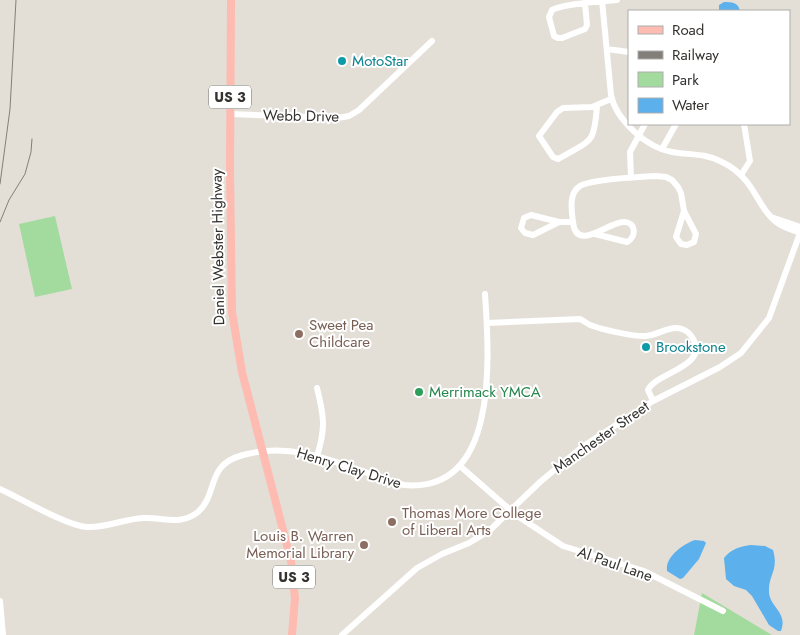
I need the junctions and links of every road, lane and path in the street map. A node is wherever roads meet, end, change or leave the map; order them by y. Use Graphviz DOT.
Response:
graph roads {
  1 [pos="230,0"];
  2 [pos="617,0"];
  3 [pos="602,1"];
  4 [pos="585,4"];
  5 [pos="432,41"];
  6 [pos="607,49"];
  7 [pos="628,52"];
  8 [pos="611,100"];
  9 [pos="597,106"];
  10 [pos="230,114"];
  11 [pos="628,125"];
  12 [pos="628,125"];
  13 [pos="644,125"];
  14 [pos="675,125"];
  15 [pos="744,125"];
  16 [pos="639,135"];
  17 [pos="662,149"];
  18 [pos="740,175"];
  19 [pos="631,178"];
  20 [pos="684,211"];
  21 [pos="774,218"];
  22 [pos="559,222"];
  23 [pos="573,222"];
  24 [pos="800,227"];
  25 [pos="800,233"];
  26 [pos="595,234"];
  27 [pos="485,294"];
  28 [pos="487,324"];
  29 [pos="317,388"];
  30 [pos="653,401"];
  31 [pos="262,451"];
  32 [pos="318,456"];
  33 [pos="460,466"];
  34 [pos="0,489"];
  35 [pos="511,511"];
  36 [pos="0,601"];
  37 [pos="723,611"];
  38 [pos="3,635"];
  39 [pos="292,635"];
  40 [pos="342,635"];
  1 -- 10 [label="main road, Daniel Webster Highway / US 3"];
  2 -- 3 [label="street"];
  3 -- 4 [label="street"];
  3 -- 6 [label="street"];
  4 -- 4 [label="street"];
  5 -- 10 [label="street, Webb Drive"];
  6 -- 7 [label="street"];
  6 -- 8 [label="street"];
  8 -- 9 [label="street"];
  8 -- 12 [label="street"];
  9 -- 9 [label="street"];
  10 -- 31 [label="main road, Daniel Webster Highway / US 3"];
  11 -- 16 [label="street"];
  13 -- 16 [label="street"];
  14 -- 17 [label="street"];
  15 -- 18 [label="street"];
  16 -- 17 [label="street"];
  16 -- 19 [label="street"];
  17 -- 18 [label="street"];
  18 -- 21 [label="street"];
  19 -- 20 [label="street"];
  19 -- 23 [label="street"];
  20 -- 20 [label="street"];
  21 -- 24 [label="street"];
  21 -- 25 [label="street"];
  22 -- 22 [label="street"];
  22 -- 23 [label="street"];
  23 -- 26 [label="street"];
  25 -- 30 [label="street, Manchester Street"];
  26 -- 26 [label="street"];
  27 -- 28 [label="street, Henry Clay Drive"];
  28 -- 30 [label="street"];
  28 -- 33 [label="street, Henry Clay Drive"];
  29 -- 32 [label="street"];
  30 -- 35 [label="street, Manchester Street"];
  31 -- 32 [label="street, Henry Clay Drive"];
  31 -- 34 [label="street, Henry Clay Drive"];
  31 -- 39 [label="main road, Daniel Webster Highway / US 3"];
  32 -- 33 [label="street, Henry Clay Drive"];
  33 -- 35 [label="street"];
  35 -- 37 [label="street, Al Paul Lane"];
  35 -- 40 [label="street, Manchester Street"];
  36 -- 38 [label="street"];
}
